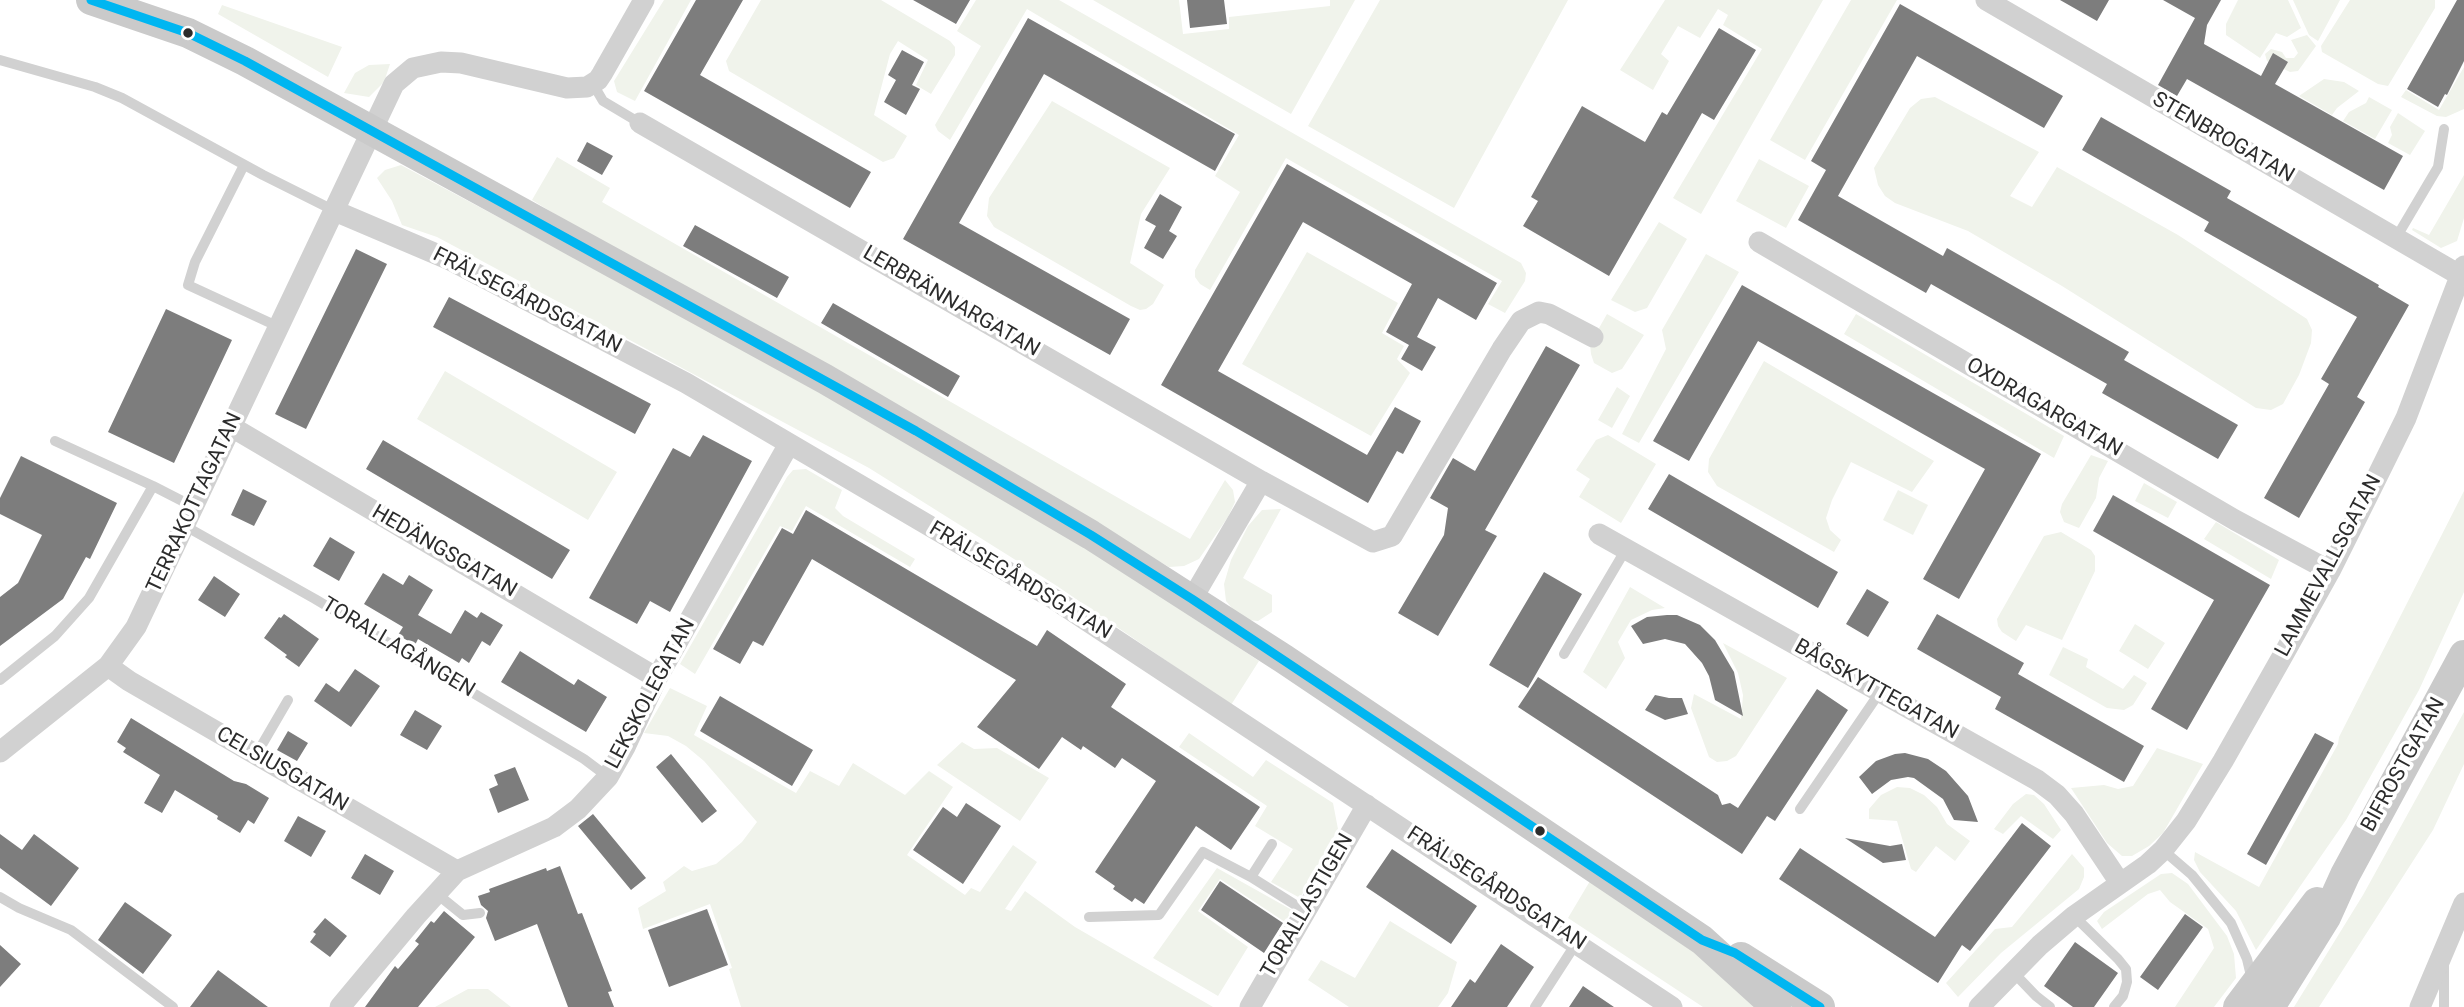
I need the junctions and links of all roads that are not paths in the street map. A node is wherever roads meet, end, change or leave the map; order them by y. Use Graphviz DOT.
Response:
graph roads {
  1 [pos="91,0"];
  2 [pos="644,0"];
  3 [pos="1986,0"];
  4 [pos="0,60"];
  5 [pos="593,84"];
  6 [pos="640,123"];
  7 [pos="2444,129"];
  8 [pos="370,131"];
  9 [pos="244,165"];
  10 [pos="335,211"];
  11 [pos="2396,238"];
  12 [pos="1759,242"];
  13 [pos="2462,271"];
  14 [pos="279,327"];
  15 [pos="1593,337"];
  16 [pos="230,426"];
  17 [pos="55,441"];
  18 [pos="789,444"];
  19 [pos="1261,481"];
  20 [pos="153,486"];
  21 [pos="189,517"];
  22 [pos="1599,534"];
  23 [pos="1626,549"];
  24 [pos="2330,571"];
  25 [pos="1192,599"];
  26 [pos="1564,654"];
  27 [pos="2464,656"];
  28 [pos="108,666"];
  29 [pos="657,678"];
  30 [pos="0,680"];
  31 [pos="1880,692"];
  32 [pos="288,700"];
  33 [pos="0,752"];
  34 [pos="256,755"];
  35 [pos="608,777"];
  36 [pos="1367,805"];
  37 [pos="1800,809"];
  38 [pos="1272,844"];
  39 [pos="2163,850"];
  40 [pos="457,871"];
  41 [pos="1251,877"];
  42 [pos="2120,883"];
  43 [pos="437,894"];
  44 [pos="0,897"];
  45 [pos="2464,903"];
  46 [pos="1305,911"];
  47 [pos="481,913"];
  48 [pos="2074,916"];
  49 [pos="1089,917"];
  50 [pos="1702,940"];
  51 [pos="1577,942"];
  52 [pos="2444,951"];
  53 [pos="2013,972"];
  54 [pos="2254,1000"];
  55 [pos="173,1007"];
  56 [pos="340,1007"];
  57 [pos="1250,1007"];
  58 [pos="1535,1007"];
  59 [pos="1672,1007"];
  60 [pos="1776,1007"];
  61 [pos="1801,1007"];
  62 [pos="1821,1007"];
  63 [pos="1979,1007"];
  64 [pos="2050,1007"];
  65 [pos="2114,1007"];
  66 [pos="2420,1007"];
  67 [pos="2444,1007"];
  1 -- 8 [label="street"];
  2 -- 5 [label="street"];
  3 -- 11 [label="street, STENBROGATAN"];
  4 -- 9 [label="lane"];
  5 -- 6 [label="lane"];
  5 -- 8 [label="street, TERRAKOTTAGATAN"];
  6 -- 19 [label="street, LERBRÄNNARGATAN"];
  7 -- 11 [label="lane"];
  8 -- 10 [label="street, TERRAKOTTAGATAN"];
  8 -- 25 [label="street"];
  9 -- 10 [label="lane"];
  9 -- 14 [label="lane"];
  10 -- 14 [label="street, TERRAKOTTAGATAN"];
  10 -- 18 [label="street, FRÄLSEGÅRDSGATAN"];
  11 -- 13 [label="street, STENBROGATAN"];
  12 -- 24 [label="street, OXDRAGARGATAN"];
  13 -- 24 [label="street, LAMMEVALLSGATAN"];
  14 -- 16 [label="street, TERRAKOTTAGATAN"];
  15 -- 19 [label="street, LERBRÄNNARGATAN"];
  16 -- 21 [label="street, TERRAKOTTAGATAN"];
  16 -- 29 [label="street, HEDÄNGSGATAN"];
  17 -- 20 [label="lane, TORALLAGÅNGEN"];
  18 -- 29 [label="street, LEKSKOLEGATAN"];
  18 -- 36 [label="street, FRÄLSEGÅRDSGATAN"];
  19 -- 25 [label="street"];
  20 -- 21 [label="lane, TORALLAGÅNGEN"];
  20 -- 30 [label="lane"];
  21 -- 28 [label="street, TERRAKOTTAGATAN"];
  21 -- 35 [label="lane, TORALLAGÅNGEN"];
  22 -- 23 [label="street, BÅGSKYTTEGATAN"];
  23 -- 26 [label="lane"];
  23 -- 31 [label="street, BÅGSKYTTEGATAN"];
  24 -- 39 [label="street, LAMMEVALLSGATAN"];
  25 -- 50 [label="street"];
  27 -- 54 [label="street, BIFROSTGATAN"];
  28 -- 33 [label="street, TERRAKOTTAGATAN"];
  28 -- 34 [label="street, CELSIUSGATAN"];
  29 -- 35 [label="street, LEKSKOLEGATAN"];
  31 -- 37 [label="lane"];
  31 -- 42 [label="street, BÅGSKYTTEGATAN"];
  32 -- 34 [label="lane"];
  34 -- 40 [label="street, CELSIUSGATAN"];
  35 -- 40 [label="street, LEKSKOLEGATAN"];
  36 -- 46 [label="street, TORALLASTIGEN"];
  36 -- 51 [label="street, FRÄLSEGÅRDSGATAN"];
  38 -- 41 [label="lane"];
  39 -- 42 [label="street, LAMMEVALLSGATAN"];
  39 -- 54 [label="lane"];
  40 -- 43 [label="street, LEKSKOLEGATAN"];
  41 -- 46 [label="lane"];
  41 -- 49 [label="lane"];
  42 -- 48 [label="street, LAMMEVALLSGATAN"];
  43 -- 47 [label="lane"];
  43 -- 56 [label="street, LEKSKOLEGATAN"];
  44 -- 55 [label="lane"];
  45 -- 52 [label="street"];
  46 -- 57 [label="street, TORALLASTIGEN"];
  48 -- 53 [label="street, LAMMEVALLSGATAN"];
  48 -- 65 [label="lane"];
  50 -- 60 [label="street"];
  50 -- 61 [label="lane"];
  50 -- 62 [label="street"];
  51 -- 58 [label="lane"];
  51 -- 59 [label="street, FRÄLSEGÅRDSGATAN"];
  52 -- 66 [label="street"];
  52 -- 67 [label="lane"];
  53 -- 63 [label="street, LAMMEVALLSGATAN"];
  53 -- 64 [label="lane"];
}
